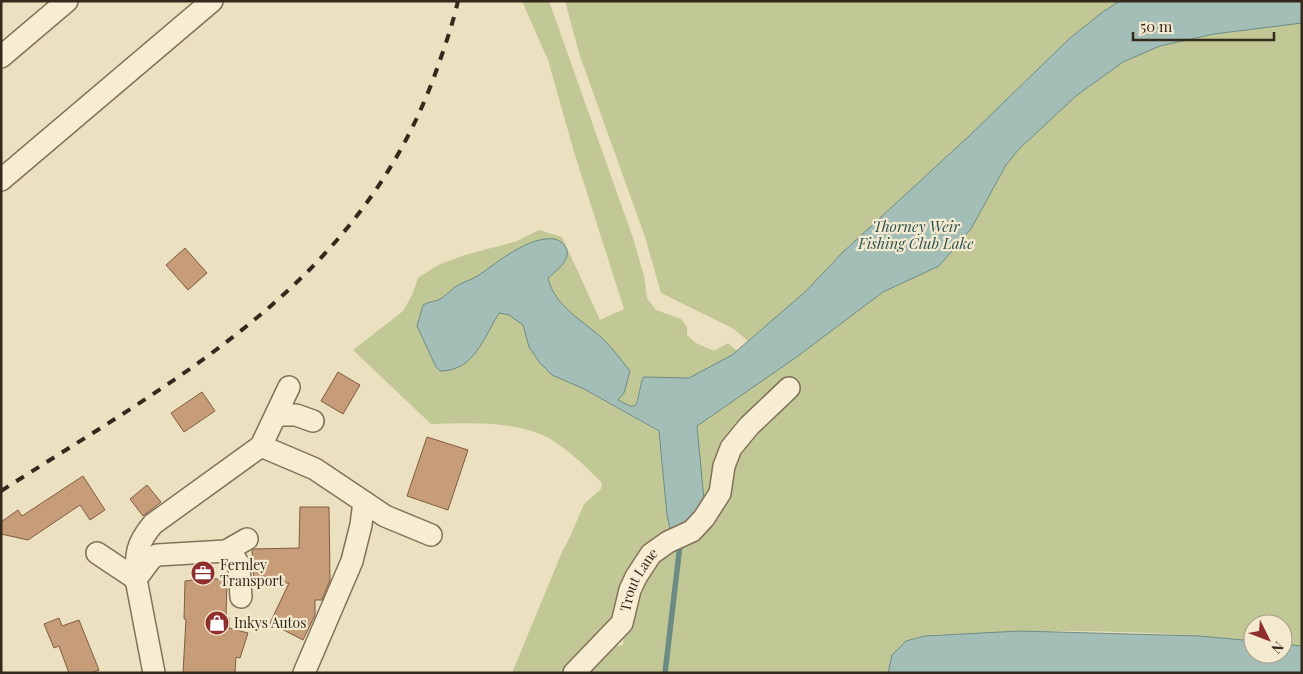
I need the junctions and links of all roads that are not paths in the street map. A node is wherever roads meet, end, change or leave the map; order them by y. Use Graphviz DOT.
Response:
graph roads {
  1 [pos="67,1"];
  2 [pos="212,1"];
  3 [pos="1,57"];
  4 [pos="1,180"];
  5 [pos="289,387"];
  6 [pos="789,388"];
  7 [pos="276,415"];
  8 [pos="313,422"];
  9 [pos="261,446"];
  10 [pos="364,502"];
  11 [pos="431,535"];
  12 [pos="248,539"];
  13 [pos="226,551"];
  14 [pos="98,553"];
  15 [pos="136,579"];
  16 [pos="241,597"];
  17 [pos="622,623"];
  18 [pos="620,646"];
  19 [pos="154,673"];
  20 [pos="304,673"];
  21 [pos="574,673"];
  1 -- 3 [label="lane"];
  2 -- 4 [label="lane"];
  5 -- 7 [label="lane"];
  6 -- 17 [label="lane, Trout Lane"];
  7 -- 8 [label="lane"];
  7 -- 9 [label="lane"];
  9 -- 10 [label="lane"];
  9 -- 15 [label="lane"];
  10 -- 11 [label="lane"];
  10 -- 20 [label="lane"];
  12 -- 13 [label="lane"];
  13 -- 15 [label="lane"];
  13 -- 16 [label="lane"];
  14 -- 15 [label="lane"];
  15 -- 19 [label="lane"];
  17 -- 18 [label="lane"];
  17 -- 21 [label="lane, Trout Lane"];
}
